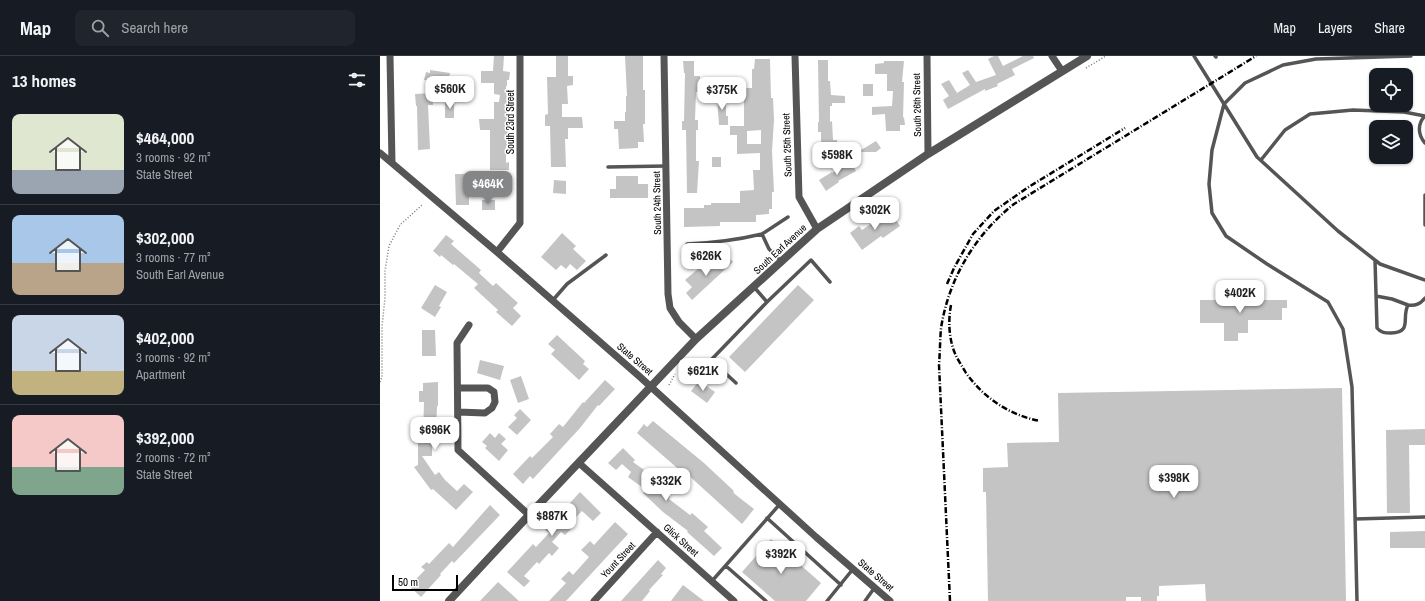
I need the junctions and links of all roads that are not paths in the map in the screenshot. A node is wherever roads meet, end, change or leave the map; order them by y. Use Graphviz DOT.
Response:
graph roads {
  1 [pos="390,56"];
  2 [pos="520,56"];
  3 [pos="664,56"];
  4 [pos="795,56"];
  5 [pos="927,56"];
  6 [pos="1052,56"];
  7 [pos="1087,56"];
  8 [pos="1194,56"];
  9 [pos="1411,56"];
  10 [pos="1062,71"];
  11 [pos="1224,104"];
  12 [pos="1425,116"];
  13 [pos="1425,143"];
  14 [pos="380,153"];
  15 [pos="928,154"];
  16 [pos="1261,160"];
  17 [pos="392,163"];
  18 [pos="666,166"];
  19 [pos="608,167"];
  20 [pos="1425,195"];
  21 [pos="788,217"];
  22 [pos="1425,225"];
  23 [pos="817,229"];
  24 [pos="762,234"];
  25 [pos="687,244"];
  26 [pos="497,252"];
  27 [pos="606,255"];
  28 [pos="1375,260"];
  29 [pos="782,261"];
  30 [pos="1425,280"];
  31 [pos="830,282"];
  32 [pos="754,287"];
  33 [pos="1376,296"];
  34 [pos="1425,298"];
  35 [pos="552,300"];
  36 [pos="767,302"];
  37 [pos="1408,305"];
  38 [pos="469,325"];
  39 [pos="696,339"];
  40 [pos="736,383"];
  41 [pos="651,387"];
  42 [pos="458,388"];
  43 [pos="458,412"];
  44 [pos="579,463"];
  45 [pos="780,504"];
  46 [pos="529,515"];
  47 [pos="1425,517"];
  48 [pos="767,518"];
  49 [pos="1355,518"];
  50 [pos="657,532"];
  51 [pos="726,566"];
  52 [pos="853,569"];
  53 [pos="712,581"];
  54 [pos="841,585"];
  55 [pos="874,587"];
  56 [pos="449,601"];
  57 [pos="594,601"];
  58 [pos="734,601"];
  59 [pos="766,601"];
  60 [pos="827,601"];
  61 [pos="865,601"];
  62 [pos="890,601"];
  63 [pos="1357,601"];
  1 -- 17 [label="street"];
  2 -- 26 [label="street, South 23rd Street"];
  3 -- 18 [label="street, South 24th Street"];
  4 -- 23 [label="street, South 25th Street"];
  5 -- 15 [label="street, South 26th Street"];
  6 -- 10 [label="street"];
  7 -- 10 [label="street, South Earl Avenue"];
  8 -- 11 [label="lane"];
  9 -- 11 [label="lane"];
  10 -- 15 [label="street, South Earl Avenue"];
  11 -- 16 [label="lane"];
  11 -- 49 [label="lane"];
  12 -- 13 [label="lane"];
  12 -- 16 [label="lane"];
  14 -- 17 [label="street, State Street"];
  15 -- 23 [label="street, South Earl Avenue"];
  16 -- 28 [label="lane"];
  17 -- 26 [label="street, State Street"];
  18 -- 19 [label="lane"];
  18 -- 39 [label="street, South 24th Street"];
  20 -- 22 [label="lane"];
  21 -- 24 [label="lane"];
  23 -- 29 [label="street, South Earl Avenue"];
  24 -- 25 [label="lane"];
  24 -- 29 [label="lane"];
  26 -- 35 [label="street, State Street"];
  27 -- 35 [label="lane"];
  28 -- 30 [label="lane"];
  28 -- 33 [label="lane"];
  29 -- 32 [label="street, South Earl Avenue"];
  31 -- 36 [label="lane"];
  32 -- 36 [label="lane"];
  32 -- 39 [label="street, South Earl Avenue"];
  33 -- 37 [label="lane"];
  33 -- 37 [label="lane"];
  34 -- 37 [label="lane"];
  35 -- 41 [label="street, State Street"];
  36 -- 40 [label="lane"];
  38 -- 42 [label="street"];
  39 -- 41 [label="street, South Earl Avenue"];
  41 -- 44 [label="street, South Earl Avenue"];
  41 -- 45 [label="street, State Street"];
  42 -- 43 [label="street"];
  42 -- 43 [label="street"];
  43 -- 46 [label="street"];
  44 -- 46 [label="street, South Earl Avenue"];
  44 -- 50 [label="street, Glick Street"];
  45 -- 48 [label="lane"];
  45 -- 52 [label="street, State Street"];
  46 -- 56 [label="street, South Earl Avenue"];
  47 -- 49 [label="lane"];
  48 -- 51 [label="lane"];
  48 -- 54 [label="lane"];
  49 -- 63 [label="lane"];
  50 -- 53 [label="street, Glick Street"];
  50 -- 57 [label="street, Yount Street"];
  51 -- 53 [label="lane"];
  51 -- 59 [label="lane"];
  52 -- 54 [label="lane"];
  52 -- 55 [label="street, State Street"];
  53 -- 58 [label="street, Glick Street"];
  54 -- 60 [label="lane"];
  55 -- 61 [label="lane"];
  55 -- 62 [label="street, State Street"];
}
